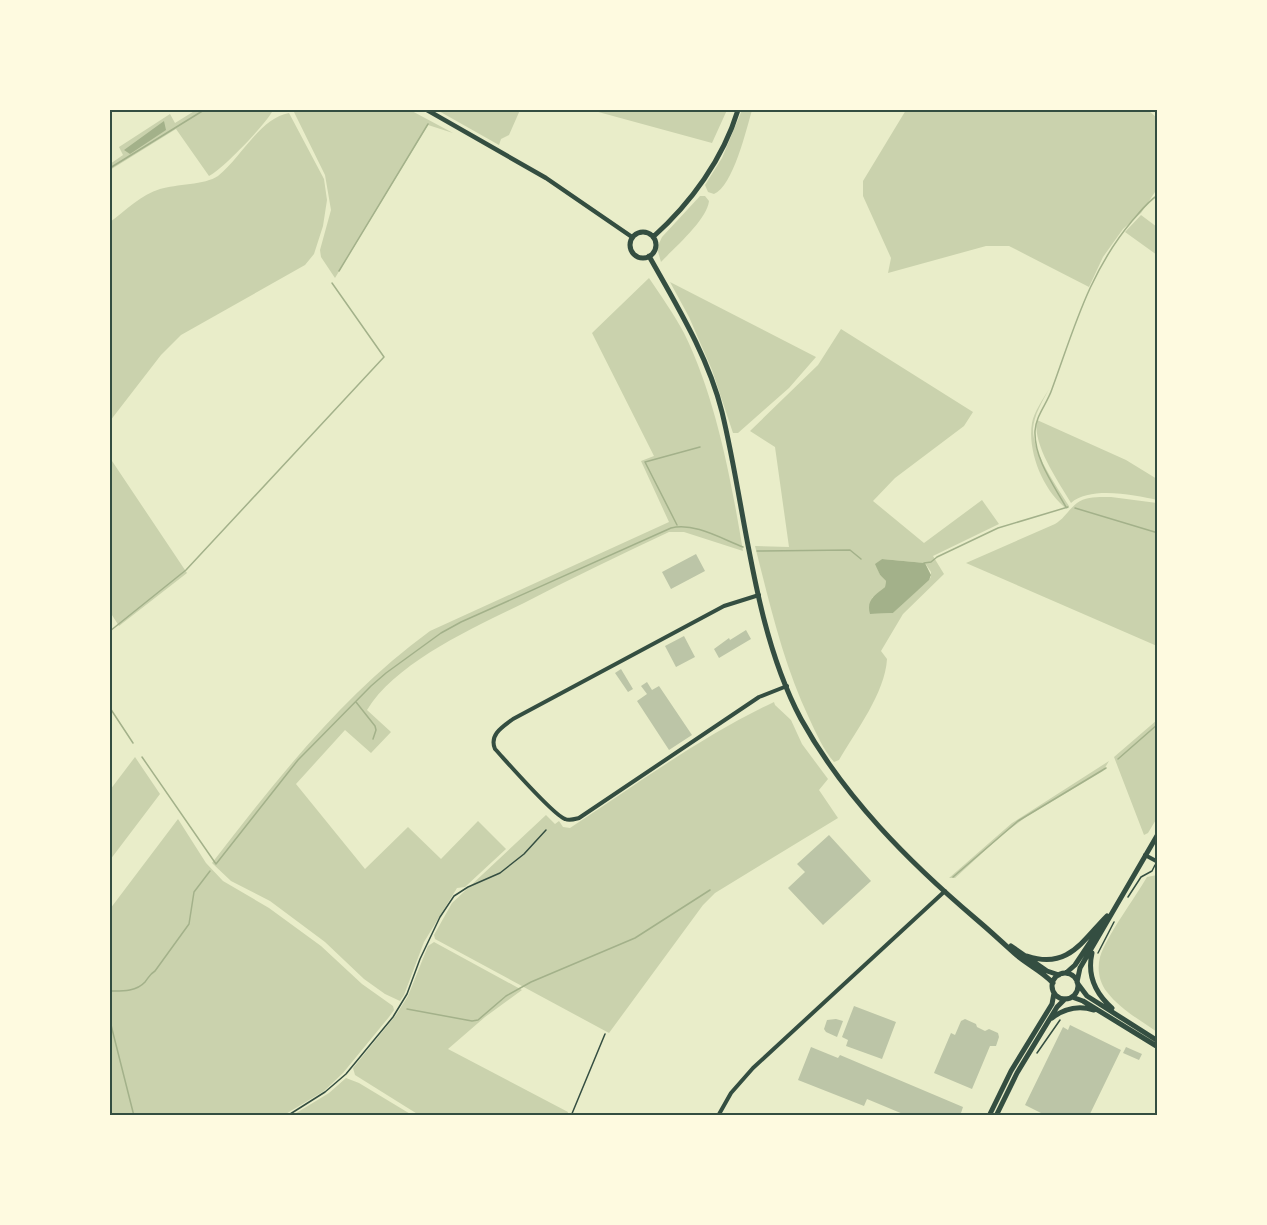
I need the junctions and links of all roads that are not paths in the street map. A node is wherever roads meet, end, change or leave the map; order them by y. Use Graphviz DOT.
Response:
graph roads {
  1 [pos="427,110"];
  2 [pos="738,110"];
  3 [pos="632,237"];
  4 [pos="653,237"];
  5 [pos="649,256"];
  6 [pos="759,595"];
  7 [pos="787,686"];
  8 [pos="1158,834"];
  9 [pos="1145,855"];
  10 [pos="1158,862"];
  11 [pos="945,891"];
  12 [pos="1117,902"];
  13 [pos="1107,916"];
  14 [pos="1004,943"];
  15 [pos="1093,947"];
  16 [pos="1027,956"];
  17 [pos="1066,973"];
  18 [pos="1059,975"];
  19 [pos="1078,983"];
  20 [pos="1053,984"];
  21 [pos="1054,993"];
  22 [pos="1072,997"];
  23 [pos="1065,999"];
  24 [pos="1101,1011"];
  25 [pos="1125,1019"];
  26 [pos="1048,1021"];
  27 [pos="1158,1041"];
  28 [pos="1158,1047"];
  29 [pos="718,1116"];
  30 [pos="989,1116"];
  31 [pos="996,1116"];
  1 -- 3 [label="street"];
  2 -- 4 [label="main road"];
  3 -- 4 [label="main road"];
  3 -- 5 [label="main road"];
  4 -- 5 [label="main road"];
  5 -- 6 [label="main road"];
  6 -- 7 [label="main road"];
  6 -- 7 [label="street"];
  7 -- 11 [label="main road"];
  8 -- 9 [label="main road"];
  9 -- 10 [label="street"];
  9 -- 12 [label="main road"];
  11 -- 14 [label="main road"];
  11 -- 29 [label="street"];
  12 -- 13 [label="main road"];
  12 -- 15 [label="main road"];
  13 -- 16 [label="main road"];
  13 -- 17 [label="main road"];
  14 -- 16 [label="main road"];
  14 -- 20 [label="main road"];
  15 -- 19 [label="main road"];
  15 -- 25 [label="main road"];
  16 -- 18 [label="main road"];
  17 -- 18 [label="main road"];
  17 -- 19 [label="main road"];
  18 -- 20 [label="main road"];
  19 -- 22 [label="main road"];
  19 -- 25 [label="main road"];
  20 -- 21 [label="main road"];
  21 -- 23 [label="main road"];
  21 -- 30 [label="main road"];
  22 -- 23 [label="main road"];
  22 -- 24 [label="main road"];
  23 -- 26 [label="main road"];
  24 -- 26 [label="main road"];
  24 -- 28 [label="main road"];
  25 -- 27 [label="main road"];
  26 -- 31 [label="main road"];
}
